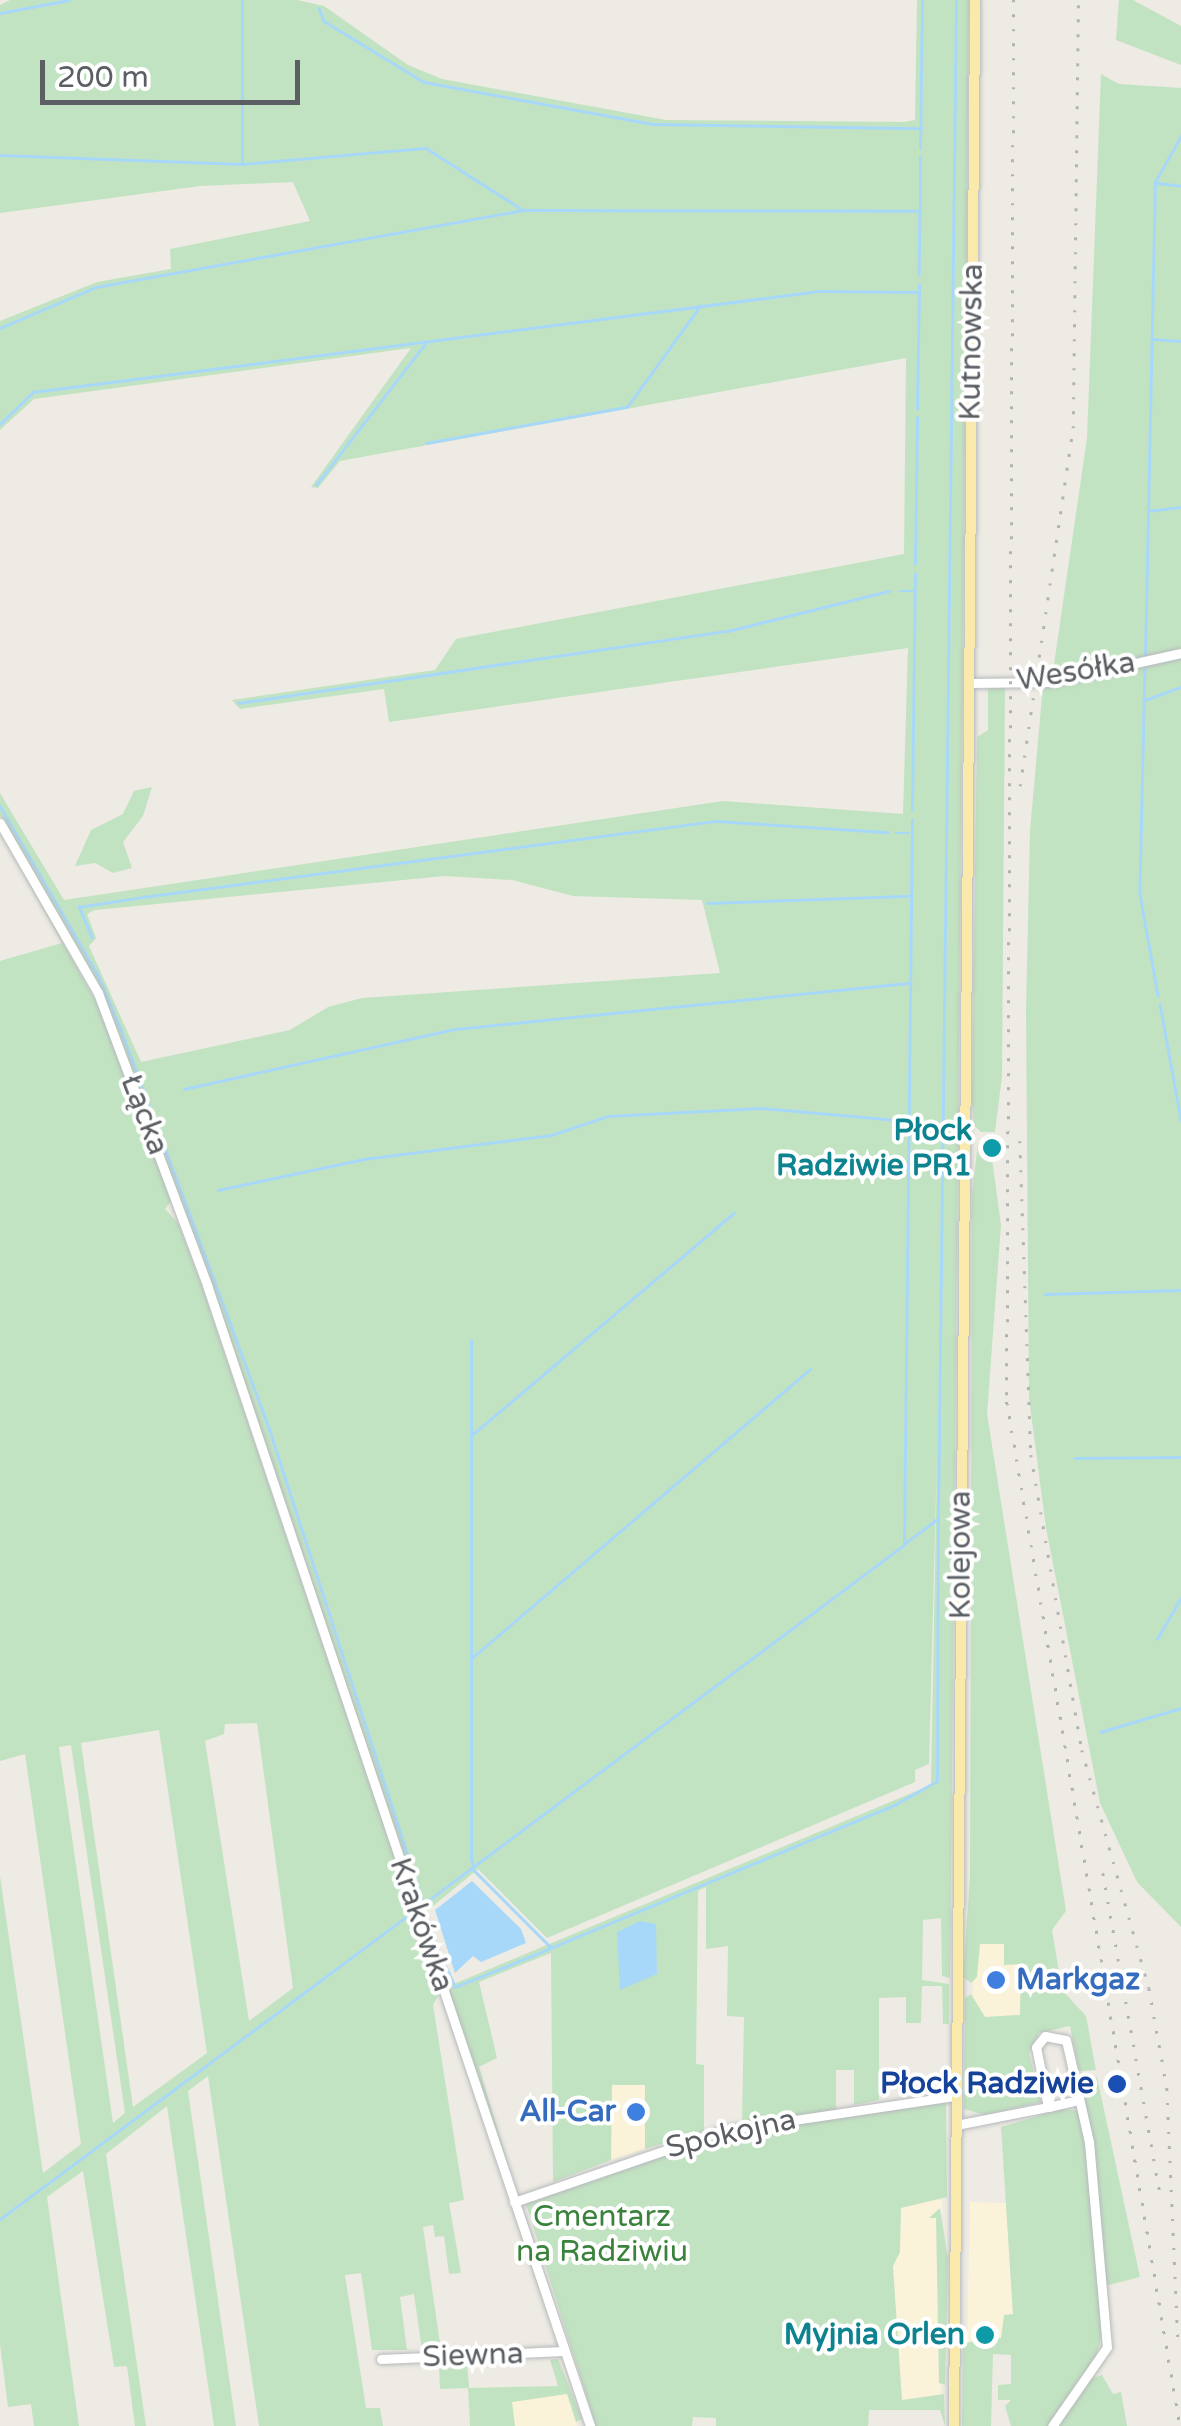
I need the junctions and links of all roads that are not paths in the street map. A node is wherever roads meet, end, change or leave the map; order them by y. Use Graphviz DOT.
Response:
graph roads {
  1 [pos="975,0"];
  2 [pos="1181,653"];
  3 [pos="969,683"];
  4 [pos="0,823"];
  5 [pos="254,1423"];
  6 [pos="956,2096"];
  7 [pos="1078,2100"];
  8 [pos="1048,2107"];
  9 [pos="956,2125"];
  10 [pos="514,2202"];
  11 [pos="564,2351"];
  12 [pos="381,2359"];
  13 [pos="590,2426"];
  14 [pos="954,2426"];
  15 [pos="1052,2426"];
  1 -- 3 [label="main road, Kutnowska"];
  2 -- 3 [label="street, Wesółka"];
  3 -- 6 [label="main road, Kolejowa"];
  4 -- 5 [label="street, Łącka"];
  5 -- 10 [label="street, Krakówka"];
  6 -- 9 [label="main road, Kolejowa"];
  6 -- 10 [label="street, Spokojna"];
  7 -- 8 [label="street"];
  7 -- 8 [label="street"];
  7 -- 15 [label="street"];
  8 -- 9 [label="street"];
  9 -- 14 [label="main road, Kolejowa"];
  10 -- 11 [label="street, Krakówka"];
  11 -- 12 [label="street, Siewna"];
  11 -- 13 [label="street, Krakówka"];
}
